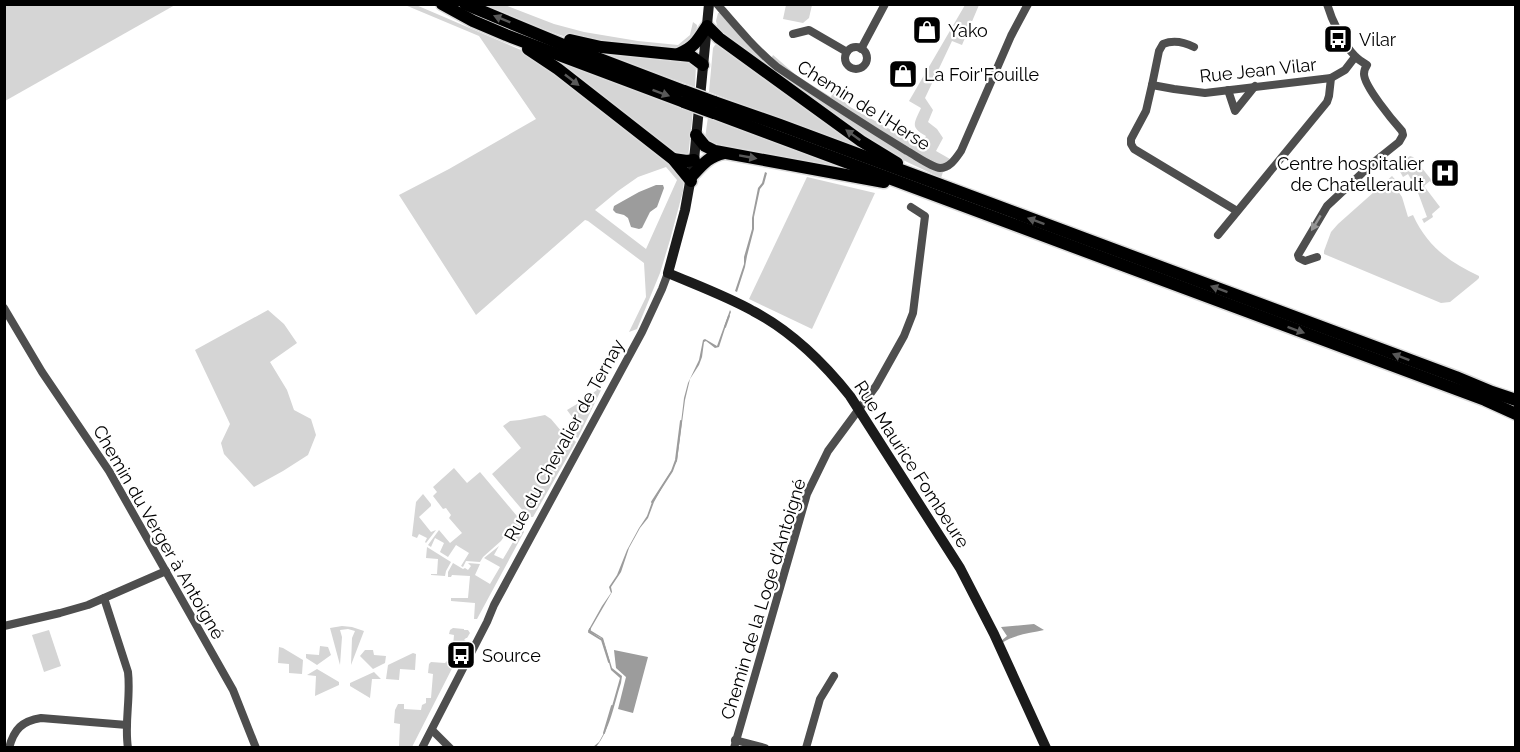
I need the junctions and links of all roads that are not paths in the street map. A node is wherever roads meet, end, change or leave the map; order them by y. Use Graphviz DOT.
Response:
graph roads {
  1 [pos="442,4"];
  2 [pos="465,4"];
  3 [pos="709,4"];
  4 [pos="717,4"];
  5 [pos="885,4"];
  6 [pos="1028,4"];
  7 [pos="1327,4"];
  8 [pos="707,26"];
  9 [pos="539,34"];
  10 [pos="793,34"];
  11 [pos="506,35"];
  12 [pos="725,42"];
  13 [pos="705,45"];
  14 [pos="1194,47"];
  15 [pos="861,49"];
  16 [pos="847,52"];
  17 [pos="678,54"];
  18 [pos="1355,57"];
  19 [pos="703,65"];
  20 [pos="1331,78"];
  21 [pos="1152,85"];
  22 [pos="1255,86"];
  23 [pos="1228,90"];
  24 [pos="684,96"];
  25 [pos="696,135"];
  26 [pos="724,153"];
  27 [pos="673,159"];
  28 [pos="694,160"];
  29 [pos="691,178"];
  30 [pos="937,190"];
  31 [pos="911,207"];
  32 [pos="1237,211"];
  33 [pos="1218,235"];
  34 [pos="1317,257"];
  35 [pos="668,273"];
  36 [pos="4,308"];
  37 [pos="1515,400"];
  38 [pos="859,410"];
  39 [pos="1515,414"];
  40 [pos="166,570"];
  41 [pos="104,598"];
  42 [pos="4,626"];
  43 [pos="834,676"];
  44 [pos="127,725"];
  45 [pos="432,730"];
  46 [pos="735,744"];
  47 [pos="9,747"];
  48 [pos="128,747"];
  49 [pos="256,747"];
  50 [pos="422,747"];
  51 [pos="450,747"];
  52 [pos="765,747"];
  53 [pos="806,747"];
  54 [pos="1046,747"];
  1 -- 11 [label="main road"];
  9 -- 2 [label="main road, one-way"];
  3 -- 8 [label="street, Rue du Chevalier de Ternay"];
  4 -- 6 [label="street, Chemin de l'Herse"];
  5 -- 15 [label="street"];
  7 -- 18 [label="street"];
  8 -- 12 [label="main road"];
  8 -- 13 [label="street, Rue du Chevalier de Ternay"];
  8 -- 17 [label="main road"];
  9 -- 17 [label="main road"];
  9 -- 24 [label="main road"];
  10 -- 16 [label="street"];
  11 -- 24 [label="main road, one-way"];
  11 -- 27 [label="main road, one-way"];
  12 -- 13 [label="main road"];
  30 -- 12 [label="main road, one-way"];
  13 -- 19 [label="street, Rue du Chevalier de Ternay"];
  14 -- 21 [label="street, Rue Jean Vilar"];
  15 -- 16 [label="street"];
  15 -- 16 [label="street"];
  17 -- 19 [label="main road"];
  18 -- 20 [label="street, Rue Jean Vilar"];
  18 -- 34 [label="street, one-way"];
  19 -- 25 [label="street, Rue du Chevalier de Ternay"];
  20 -- 22 [label="street, Rue Jean Vilar"];
  20 -- 32 [label="street, Rue Jean Vilar"];
  21 -- 23 [label="street, Rue Jean Vilar"];
  21 -- 32 [label="street, Rue Jean Vilar"];
  22 -- 23 [label="street, Rue Jean Vilar"];
  22 -- 23 [label="street"];
  24 -- 30 [label="main road, bridge"];
  25 -- 26 [label="main road"];
  25 -- 28 [label="street, Rue du Chevalier de Ternay"];
  26 -- 29 [label="main road"];
  26 -- 30 [label="main road, one-way"];
  27 -- 28 [label="main road"];
  27 -- 29 [label="main road"];
  28 -- 29 [label="street, Rue du Chevalier de Ternay"];
  29 -- 35 [label="street, Rue du Chevalier de Ternay"];
  37 -- 30 [label="main road, one-way"];
  30 -- 39 [label="main road, one-way"];
  31 -- 38 [label="street, Chemin de la Loge d'Antoigné"];
  32 -- 33 [label="street, Rue Jean Vilar"];
  35 -- 38 [label="street, Rue Maurice Fombeure"];
  35 -- 45 [label="street, Rue du Chevalier de Ternay"];
  36 -- 40 [label="street, Chemin du Verger à Antoigné"];
  38 -- 46 [label="street, Chemin de la Loge d'Antoigné"];
  38 -- 54 [label="street, Rue Maurice Fombeure"];
  40 -- 41 [label="street"];
  40 -- 49 [label="street, Chemin du Verger à Antoigné"];
  41 -- 42 [label="street"];
  41 -- 44 [label="street"];
  43 -- 53 [label="street"];
  44 -- 47 [label="street"];
  44 -- 48 [label="street"];
  45 -- 50 [label="street, Rue du Chevalier de Ternay"];
  45 -- 51 [label="street"];
  46 -- 52 [label="street"];
}
